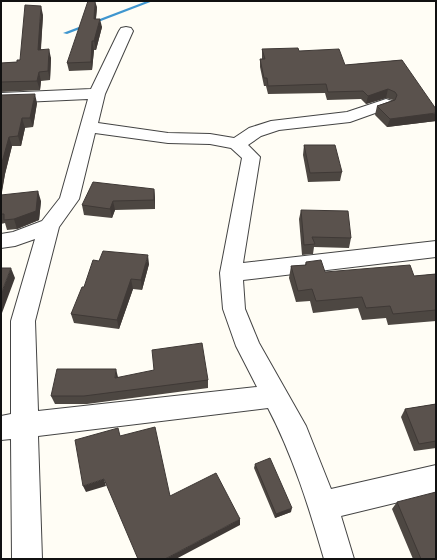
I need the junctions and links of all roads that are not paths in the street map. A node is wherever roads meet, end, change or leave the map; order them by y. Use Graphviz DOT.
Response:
graph roads {
  1 [pos="126,31"];
  2 [pos="97,94"];
  3 [pos="1,98"];
  4 [pos="386,104"];
  5 [pos="89,127"];
  6 [pos="237,144"];
  7 [pos="49,226"];
  8 [pos="1,241"];
  9 [pos="436,249"];
  10 [pos="231,273"];
  11 [pos="276,396"];
  12 [pos="13,427"];
  13 [pos="436,479"];
  14 [pos="322,506"];
  15 [pos="28,559"];
  16 [pos="339,559"];
  1 -- 2 [label="street"];
  2 -- 3 [label="street"];
  2 -- 5 [label="street"];
  4 -- 6 [label="street"];
  5 -- 6 [label="street"];
  5 -- 7 [label="street"];
  6 -- 10 [label="street"];
  7 -- 8 [label="street"];
  7 -- 12 [label="street"];
  9 -- 10 [label="street"];
  10 -- 11 [label="street"];
  11 -- 12 [label="street"];
  11 -- 14 [label="street"];
  12 -- 15 [label="street"];
  13 -- 14 [label="street"];
  14 -- 16 [label="street"];
}
